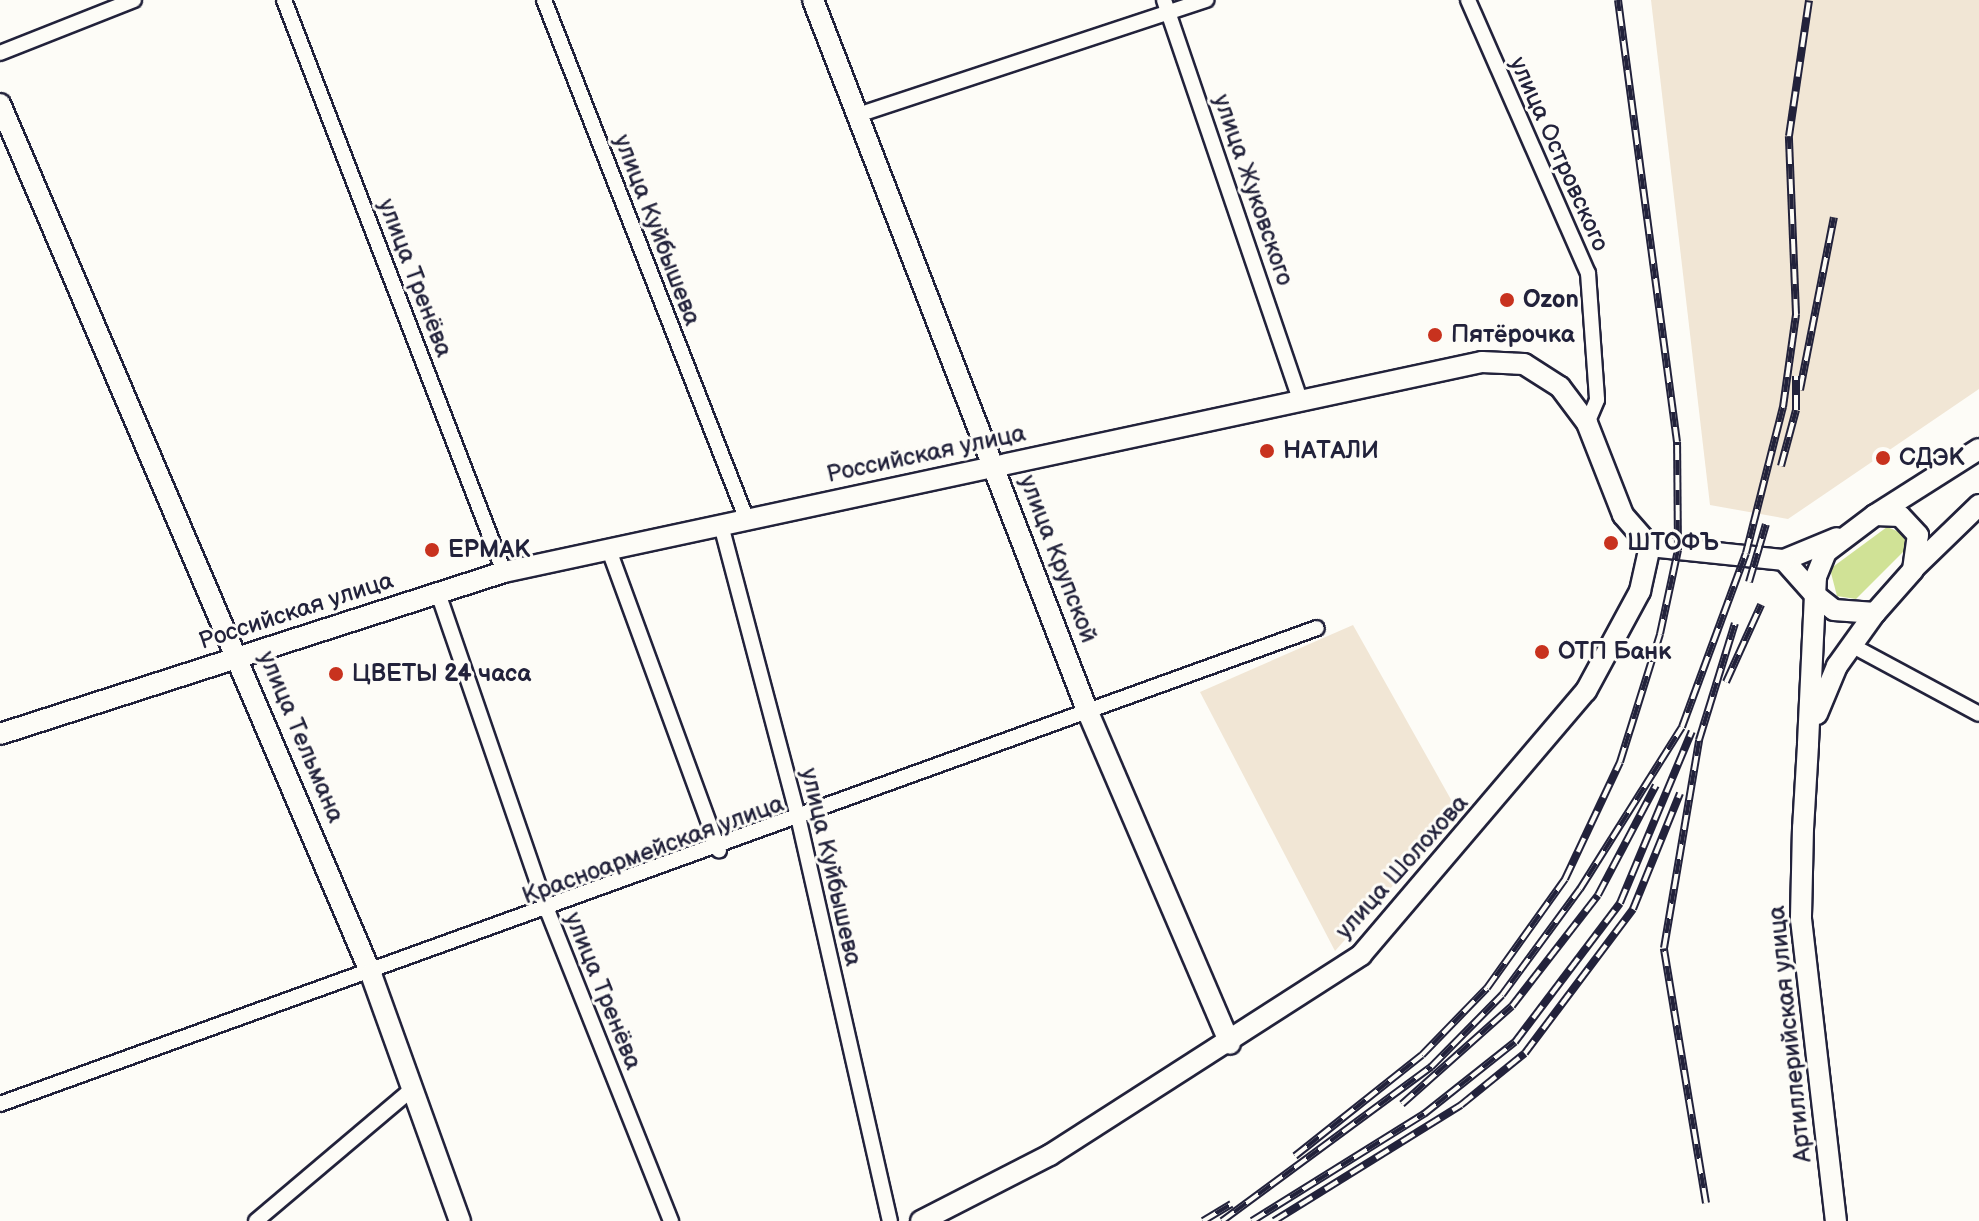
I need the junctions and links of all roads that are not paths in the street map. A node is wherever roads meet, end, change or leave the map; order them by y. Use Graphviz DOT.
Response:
graph roads {
  1 [pos="134,0"];
  2 [pos="284,0"];
  3 [pos="544,0"];
  4 [pos="813,0"];
  5 [pos="1206,0"];
  6 [pos="1468,0"];
  7 [pos="1167,6"];
  8 [pos="0,53"];
  9 [pos="0,104"];
  10 [pos="858,115"];
  11 [pos="1299,396"];
  12 [pos="1587,423"];
  13 [pos="1979,449"];
  14 [pos="996,466"];
  15 [pos="1979,505"];
  16 [pos="1875,515"];
  17 [pos="747,520"];
  18 [pos="721,525"];
  19 [pos="1841,537"];
  20 [pos="1650,546"];
  21 [pos="609,550"];
  22 [pos="1784,560"];
  23 [pos="1913,570"];
  24 [pos="504,572"];
  25 [pos="438,593"];
  26 [pos="1815,595"];
  27 [pos="1875,613"];
  28 [pos="1317,628"];
  29 [pos="1851,645"];
  30 [pos="239,656"];
  31 [pos="1087,710"];
  32 [pos="1979,714"];
  33 [pos="0,734"];
  34 [pos="1808,745"];
  35 [pos="799,821"];
  36 [pos="719,850"];
  37 [pos="548,912"];
  38 [pos="371,974"];
  39 [pos="1230,1044"];
  40 [pos="411,1090"];
  41 [pos="0,1104"];
  42 [pos="256,1221"];
  43 [pos="460,1221"];
  44 [pos="671,1221"];
  45 [pos="890,1221"];
  46 [pos="921,1221"];
  47 [pos="1836,1221"];
  1 -- 8 [label="street"];
  2 -- 24 [label="street, улица Тренёва"];
  3 -- 17 [label="street, улица Куйбышева"];
  4 -- 10 [label="main road, улица Крупской"];
  5 -- 7 [label="street"];
  6 -- 12 [label="street, улица Островского"];
  7 -- 10 [label="street"];
  7 -- 11 [label="street, улица Жуковского"];
  9 -- 30 [label="main road, улица Тельмана"];
  10 -- 14 [label="main road, улица Крупской"];
  11 -- 12 [label="main road, Российская улица"];
  11 -- 14 [label="main road, Российская улица"];
  12 -- 20 [label="main road, Российская улица"];
  13 -- 16 [label="main road, Артиллерийская улица"];
  14 -- 17 [label="main road, Российская улица"];
  14 -- 31 [label="main road, улица Крупской"];
  15 -- 23 [label="main road, Артиллерийская улица"];
  16 -- 19 [label="main road, Артиллерийская улица"];
  16 -- 23 [label="main road"];
  17 -- 18 [label="main road, Российская улица"];
  18 -- 21 [label="main road, Российская улица"];
  18 -- 35 [label="street, улица Куйбышева"];
  19 -- 22 [label="main road, Артиллерийская улица"];
  19 -- 26 [label="main road, Артиллерийская улица"];
  20 -- 22 [label="main road"];
  20 -- 39 [label="main road, улица Шолохова"];
  21 -- 24 [label="main road, Российская улица"];
  21 -- 36 [label="street"];
  22 -- 26 [label="main road"];
  23 -- 27 [label="main road, Артиллерийская улица"];
  24 -- 25 [label="main road, Российская улица"];
  25 -- 30 [label="main road, Российская улица"];
  25 -- 37 [label="street, улица Тренёва"];
  26 -- 27 [label="main road"];
  26 -- 34 [label="main road, Артиллерийская улица"];
  27 -- 29 [label="main road, Артиллерийская улица"];
  28 -- 31 [label="street, Красноармейская улица"];
  29 -- 32 [label="street"];
  29 -- 34 [label="main road, Артиллерийская улица"];
  30 -- 33 [label="main road, Российская улица"];
  30 -- 38 [label="main road, улица Тельмана"];
  31 -- 35 [label="street, Красноармейская улица"];
  31 -- 39 [label="main road, улица Крупской"];
  34 -- 47 [label="main road, Артиллерийская улица"];
  35 -- 36 [label="street, Красноармейская улица"];
  35 -- 45 [label="street, улица Куйбышева"];
  36 -- 37 [label="street, Красноармейская улица"];
  37 -- 38 [label="street, Красноармейская улица"];
  37 -- 44 [label="street, улица Тренёва"];
  38 -- 40 [label="main road, улица Тельмана"];
  38 -- 41 [label="street, Красноармейская улица"];
  39 -- 46 [label="main road, улица Шолохова"];
  40 -- 42 [label="street"];
  40 -- 43 [label="main road, улица Тельмана"];
}
